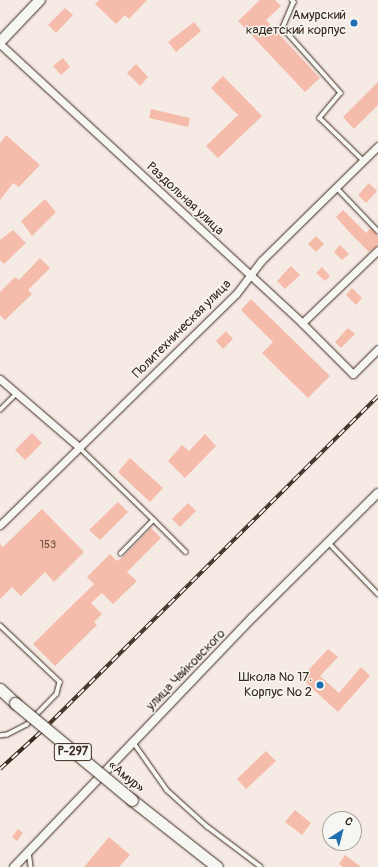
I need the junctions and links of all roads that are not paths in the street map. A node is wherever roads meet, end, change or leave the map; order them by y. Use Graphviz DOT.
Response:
graph roads {
  1 [pos="40,0"];
  2 [pos="292,0"];
  3 [pos="0,43"];
  4 [pos="378,146"];
  5 [pos="364,160"];
  6 [pos="336,188"];
  7 [pos="378,231"];
  8 [pos="378,250"];
  9 [pos="250,275"];
  10 [pos="302,323"];
  11 [pos="378,349"];
  12 [pos="0,379"];
  13 [pos="16,394"];
  14 [pos="0,410"];
  15 [pos="79,447"];
  16 [pos="378,493"];
  17 [pos="154,520"];
  18 [pos="0,525"];
  19 [pos="328,542"];
  20 [pos="186,552"];
  21 [pos="121,554"];
  22 [pos="378,594"];
  23 [pos="0,625"];
  24 [pos="0,691"];
  25 [pos="0,736"];
  26 [pos="133,742"];
  27 [pos="28,851"];
  28 [pos="14,867"];
  29 [pos="32,867"];
  30 [pos="217,867"];
  31 [pos="261,867"];
  1 -- 3 [label="main road"];
  2 -- 5 [label="lane"];
  3 -- 9 [label="street, Раздольная улица"];
  4 -- 5 [label="street, Политехническая улица"];
  5 -- 6 [label="street, Политехническая улица"];
  6 -- 7 [label="lane"];
  6 -- 9 [label="street, Политехническая улица"];
  8 -- 10 [label="street"];
  9 -- 10 [label="street, Раздольная улица"];
  9 -- 15 [label="street, Политехническая улица"];
  10 -- 11 [label="street, Раздольная улица"];
  12 -- 13 [label="street"];
  13 -- 14 [label="lane"];
  13 -- 15 [label="street"];
  15 -- 17 [label="lane"];
  15 -- 18 [label="street, Политехническая улица"];
  16 -- 19 [label="street, улица Чайковского"];
  17 -- 20 [label="lane"];
  17 -- 21 [label="lane"];
  19 -- 22 [label="lane"];
  19 -- 26 [label="street, улица Чайковского"];
  23 -- 25 [label="lane"];
  24 -- 30 [label="highway, «Амур» / Р-297, bridge"];
  26 -- 27 [label="street, улица Чайковского"];
  26 -- 31 [label="lane"];
  27 -- 28 [label="street, улица Чайковского"];
  27 -- 29 [label="lane"];
}
